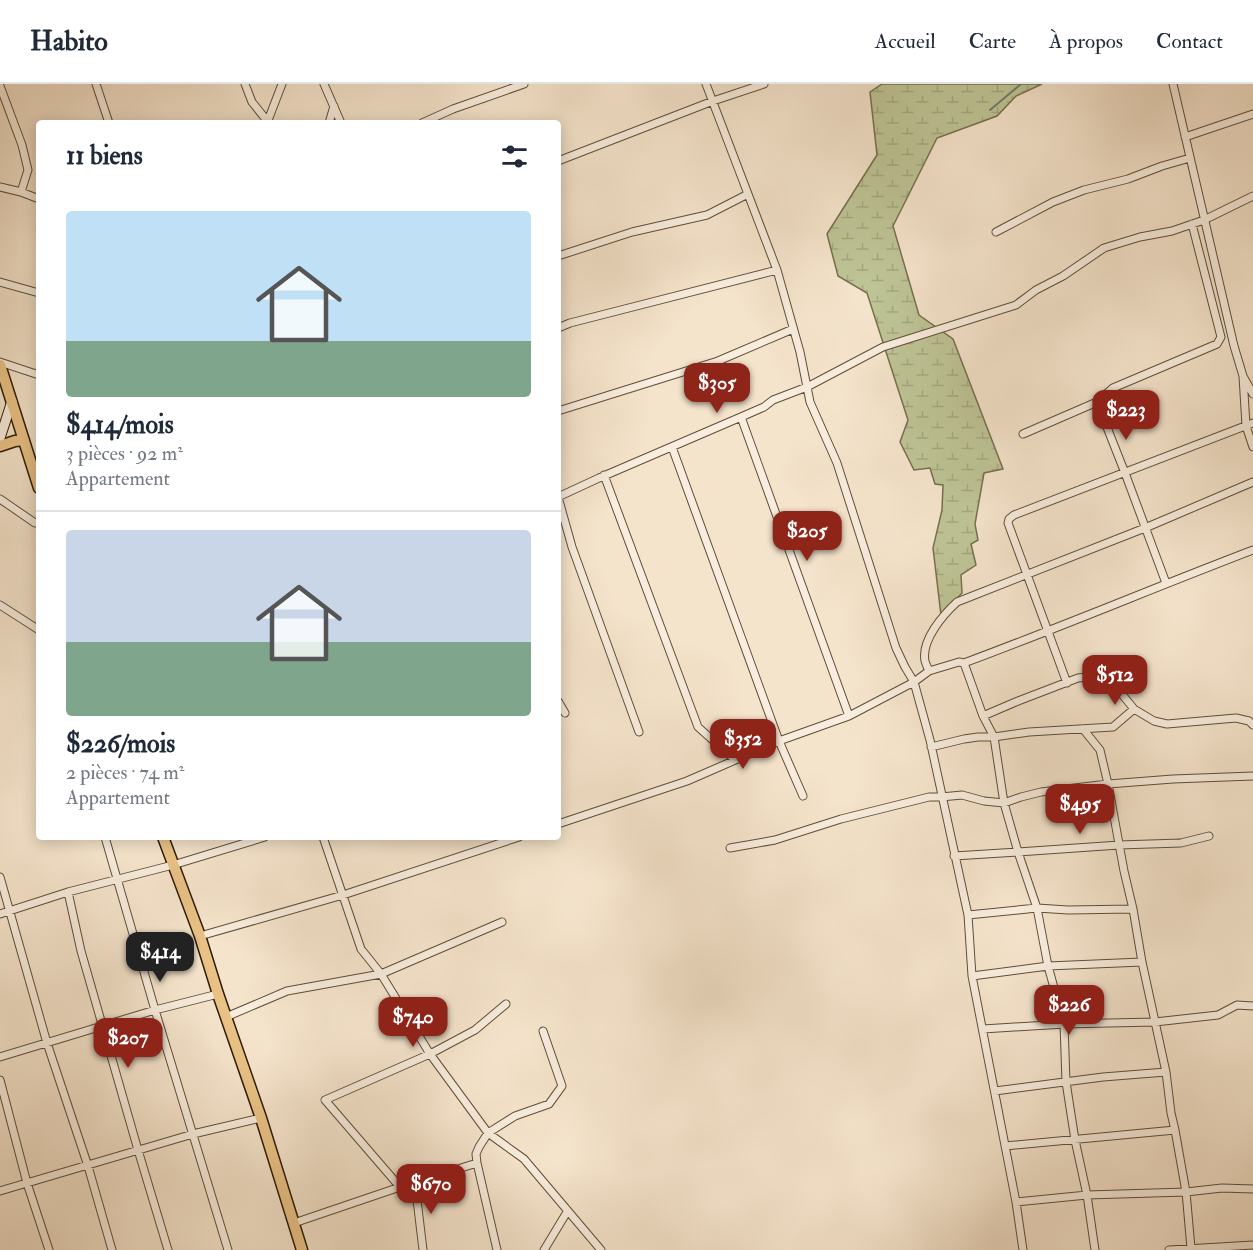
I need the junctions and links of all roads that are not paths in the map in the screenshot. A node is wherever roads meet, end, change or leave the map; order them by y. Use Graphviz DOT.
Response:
graph roads {
  1 [pos="96,84"];
  2 [pos="245,84"];
  3 [pos="282,84"];
  4 [pos="324,84"];
  5 [pos="524,84"];
  6 [pos="706,84"];
  7 [pos="764,84"];
  8 [pos="1173,84"];
  9 [pos="1,85"];
  10 [pos="713,101"];
  11 [pos="334,106"];
  12 [pos="1253,114"];
  13 [pos="108,120"];
  14 [pos="266,120"];
  15 [pos="268,120"];
  16 [pos="330,120"];
  17 [pos="340,120"];
  18 [pos="429,120"];
  19 [pos="1185,137"];
  20 [pos="1190,158"];
  21 [pos="561,160"];
  22 [pos="0,187"];
  23 [pos="21,192"];
  24 [pos="748,194"];
  25 [pos="1253,196"];
  26 [pos="36,198"];
  27 [pos="1204,220"];
  28 [pos="1192,224"];
  29 [pos="996,232"];
  30 [pos="561,255"];
  31 [pos="777,270"];
  32 [pos="0,282"];
  33 [pos="36,292"];
  34 [pos="561,327"];
  35 [pos="793,329"];
  36 [pos="0,366"];
  37 [pos="36,374"];
  38 [pos="1243,376"];
  39 [pos="807,387"];
  40 [pos="1253,394"];
  41 [pos="12,402"];
  42 [pos="1097,402"];
  43 [pos="561,410"];
  44 [pos="741,417"];
  45 [pos="1250,424"];
  46 [pos="1023,434"];
  47 [pos="0,438"];
  48 [pos="24,440"];
  49 [pos="0,446"];
  50 [pos="672,447"];
  51 [pos="1253,447"];
  52 [pos="36,471"];
  53 [pos="1125,472"];
  54 [pos="604,475"];
  55 [pos="1253,482"];
  56 [pos="561,496"];
  57 [pos="0,499"];
  58 [pos="561,508"];
  59 [pos="36,523"];
  60 [pos="1145,528"];
  61 [pos="1253,550"];
  62 [pos="1026,574"];
  63 [pos="1166,583"];
  64 [pos="0,605"];
  65 [pos="36,628"];
  66 [pos="1049,631"];
  67 [pos="964,663"];
  68 [pos="929,671"];
  69 [pos="914,682"];
  70 [pos="1067,683"];
  71 [pos="561,706"];
  72 [pos="1134,709"];
  73 [pos="566,713"];
  74 [pos="849,716"];
  75 [pos="983,716"];
  76 [pos="1253,725"];
  77 [pos="1083,729"];
  78 [pos="639,732"];
  79 [pos="994,737"];
  80 [pos="780,741"];
  81 [pos="931,747"];
  82 [pos="735,760"];
  83 [pos="1253,776"];
  84 [pos="1108,784"];
  85 [pos="803,796"];
  86 [pos="941,797"];
  87 [pos="1004,803"];
  88 [pos="561,823"];
  89 [pos="1209,836"];
  90 [pos="106,840"];
  91 [pos="164,840"];
  92 [pos="255,840"];
  93 [pos="324,840"];
  94 [pos="510,840"];
  95 [pos="1119,845"];
  96 [pos="730,848"];
  97 [pos="1018,852"];
  98 [pos="954,856"];
  99 [pos="173,865"];
  100 [pos="0,877"];
  101 [pos="118,880"];
  102 [pos="68,892"];
  103 [pos="343,895"];
  104 [pos="1037,908"];
  105 [pos="1134,909"];
  106 [pos="10,911"];
  107 [pos="0,914"];
  108 [pos="968,915"];
  109 [pos="502,922"];
  110 [pos="200,936"];
  111 [pos="1142,962"];
  112 [pos="1048,966"];
  113 [pos="381,974"];
  114 [pos="972,976"];
  115 [pos="218,994"];
  116 [pos="506,1004"];
  117 [pos="1253,1006"];
  118 [pos="155,1010"];
  119 [pos="226,1017"];
  120 [pos="1155,1022"];
  121 [pos="1064,1024"];
  122 [pos="103,1026"];
  123 [pos="983,1029"];
  124 [pos="543,1031"];
  125 [pos="47,1043"];
  126 [pos="430,1054"];
  127 [pos="0,1057"];
  128 [pos="1166,1072"];
  129 [pos="0,1080"];
  130 [pos="1066,1082"];
  131 [pos="994,1091"];
  132 [pos="261,1118"];
  133 [pos="1175,1130"];
  134 [pos="488,1133"];
  135 [pos="194,1134"];
  136 [pos="1076,1140"];
  137 [pos="1005,1146"];
  138 [pos="138,1150"];
  139 [pos="477,1164"];
  140 [pos="88,1166"];
  141 [pos="415,1182"];
  142 [pos="27,1184"];
  143 [pos="400,1187"];
  144 [pos="1253,1189"];
  145 [pos="0,1191"];
  146 [pos="1186,1192"];
  147 [pos="1087,1195"];
  148 [pos="1016,1202"];
  149 [pos="567,1212"];
  150 [pos="294,1223"];
  151 [pos="1253,1245"];
  152 [pos="1191,1248"];
  153 [pos="49,1250"];
  154 [pos="112,1250"];
  155 [pos="168,1250"];
  156 [pos="228,1250"];
  157 [pos="302,1250"];
  158 [pos="423,1250"];
  159 [pos="497,1250"];
  160 [pos="544,1250"];
  161 [pos="602,1250"];
  162 [pos="1023,1250"];
  163 [pos="1095,1250"];
  164 [pos="1169,1250"];
  1 -- 13 [label="street"];
  2 -- 14 [label="street"];
  3 -- 15 [label="street"];
  4 -- 11 [label="street"];
  5 -- 18 [label="street"];
  6 -- 10 [label="street"];
  7 -- 10 [label="street"];
  8 -- 19 [label="street"];
  9 -- 23 [label="street"];
  10 -- 21 [label="street"];
  10 -- 24 [label="street"];
  11 -- 16 [label="street"];
  11 -- 17 [label="street"];
  12 -- 19 [label="street"];
  19 -- 20 [label="street"];
  20 -- 27 [label="street"];
  20 -- 29 [label="street"];
  22 -- 23 [label="street"];
  23 -- 26 [label="street"];
  24 -- 30 [label="street"];
  24 -- 31 [label="street"];
  25 -- 27 [label="street"];
  27 -- 28 [label="street"];
  27 -- 38 [label="street"];
  28 -- 39 [label="street"];
  28 -- 42 [label="street"];
  31 -- 34 [label="street"];
  31 -- 35 [label="street"];
  32 -- 33 [label="street"];
  35 -- 39 [label="street"];
  35 -- 43 [label="street"];
  36 -- 37 [label="street"];
  36 -- 41 [label="highway"];
  38 -- 40 [label="street"];
  38 -- 45 [label="street"];
  39 -- 44 [label="street"];
  39 -- 69 [label="street"];
  41 -- 47 [label="main road"];
  41 -- 48 [label="highway"];
  42 -- 46 [label="street"];
  42 -- 53 [label="street"];
  44 -- 50 [label="street"];
  44 -- 74 [label="street"];
  45 -- 51 [label="street"];
  45 -- 53 [label="street"];
  48 -- 49 [label="highway"];
  48 -- 52 [label="highway"];
  50 -- 54 [label="street"];
  50 -- 80 [label="street"];
  53 -- 60 [label="street"];
  53 -- 62 [label="street"];
  54 -- 56 [label="street"];
  54 -- 82 [label="street"];
  55 -- 60 [label="street"];
  57 -- 59 [label="street"];
  58 -- 78 [label="street"];
  60 -- 62 [label="street"];
  60 -- 63 [label="street"];
  61 -- 63 [label="street"];
  62 -- 66 [label="street"];
  62 -- 68 [label="street"];
  63 -- 66 [label="street"];
  64 -- 65 [label="street"];
  66 -- 67 [label="street"];
  66 -- 70 [label="street"];
  67 -- 68 [label="street"];
  67 -- 75 [label="street"];
  68 -- 69 [label="street"];
  69 -- 74 [label="street"];
  69 -- 81 [label="street"];
  70 -- 72 [label="street"];
  70 -- 75 [label="street"];
  71 -- 73 [label="street"];
  72 -- 76 [label="street"];
  72 -- 77 [label="street"];
  74 -- 80 [label="street"];
  75 -- 79 [label="street"];
  77 -- 79 [label="street"];
  77 -- 84 [label="street"];
  79 -- 81 [label="street"];
  79 -- 87 [label="street"];
  80 -- 82 [label="street"];
  80 -- 85 [label="street"];
  81 -- 86 [label="street"];
  82 -- 88 [label="street"];
  83 -- 84 [label="street"];
  84 -- 87 [label="street"];
  84 -- 95 [label="street"];
  86 -- 87 [label="street"];
  86 -- 96 [label="street"];
  86 -- 98 [label="street"];
  87 -- 97 [label="street"];
  89 -- 95 [label="street"];
  90 -- 101 [label="street"];
  91 -- 99 [label="highway"];
  92 -- 99 [label="street"];
  93 -- 103 [label="street"];
  94 -- 103 [label="street"];
  95 -- 97 [label="street"];
  95 -- 105 [label="street"];
  97 -- 98 [label="street"];
  97 -- 104 [label="street"];
  98 -- 108 [label="street"];
  99 -- 101 [label="street"];
  99 -- 110 [label="highway"];
  100 -- 106 [label="street"];
  101 -- 102 [label="street"];
  101 -- 118 [label="street"];
  102 -- 106 [label="street"];
  102 -- 122 [label="street"];
  103 -- 110 [label="street"];
  103 -- 113 [label="street"];
  104 -- 105 [label="street"];
  104 -- 108 [label="street"];
  104 -- 112 [label="street"];
  105 -- 111 [label="street"];
  106 -- 107 [label="street"];
  106 -- 125 [label="street"];
  108 -- 114 [label="street"];
  109 -- 113 [label="street"];
  110 -- 115 [label="highway"];
  111 -- 112 [label="street"];
  111 -- 120 [label="street"];
  112 -- 114 [label="street"];
  112 -- 121 [label="street"];
  113 -- 119 [label="street"];
  113 -- 126 [label="street"];
  114 -- 123 [label="street"];
  115 -- 118 [label="street"];
  115 -- 119 [label="highway"];
  116 -- 126 [label="street"];
  117 -- 120 [label="street"];
  118 -- 122 [label="street"];
  118 -- 135 [label="street"];
  119 -- 132 [label="highway"];
  120 -- 121 [label="street"];
  120 -- 128 [label="street"];
  121 -- 123 [label="street"];
  121 -- 130 [label="street"];
  122 -- 125 [label="street"];
  122 -- 138 [label="street"];
  123 -- 131 [label="street"];
  124 -- 134 [label="street"];
  125 -- 127 [label="street"];
  125 -- 140 [label="street"];
  126 -- 134 [label="street"];
  126 -- 143 [label="street"];
  128 -- 130 [label="street"];
  128 -- 133 [label="street"];
  129 -- 142 [label="street"];
  130 -- 131 [label="street"];
  130 -- 136 [label="street"];
  131 -- 137 [label="street"];
  132 -- 135 [label="street"];
  132 -- 150 [label="highway"];
  133 -- 136 [label="street"];
  133 -- 146 [label="street"];
  134 -- 139 [label="street"];
  134 -- 149 [label="street"];
  135 -- 138 [label="street"];
  135 -- 156 [label="street"];
  136 -- 137 [label="street"];
  136 -- 147 [label="street"];
  137 -- 148 [label="street"];
  138 -- 140 [label="street"];
  138 -- 155 [label="street"];
  139 -- 141 [label="street"];
  139 -- 159 [label="street"];
  140 -- 142 [label="street"];
  140 -- 154 [label="street"];
  141 -- 143 [label="street"];
  141 -- 158 [label="street"];
  142 -- 145 [label="street"];
  142 -- 153 [label="street"];
  143 -- 150 [label="street"];
  144 -- 146 [label="street"];
  146 -- 147 [label="street"];
  146 -- 152 [label="street"];
  147 -- 148 [label="street"];
  147 -- 163 [label="street"];
  148 -- 162 [label="street"];
  149 -- 160 [label="street"];
  149 -- 161 [label="street"];
  150 -- 157 [label="highway"];
  151 -- 152 [label="street"];
  152 -- 164 [label="street"];
}
